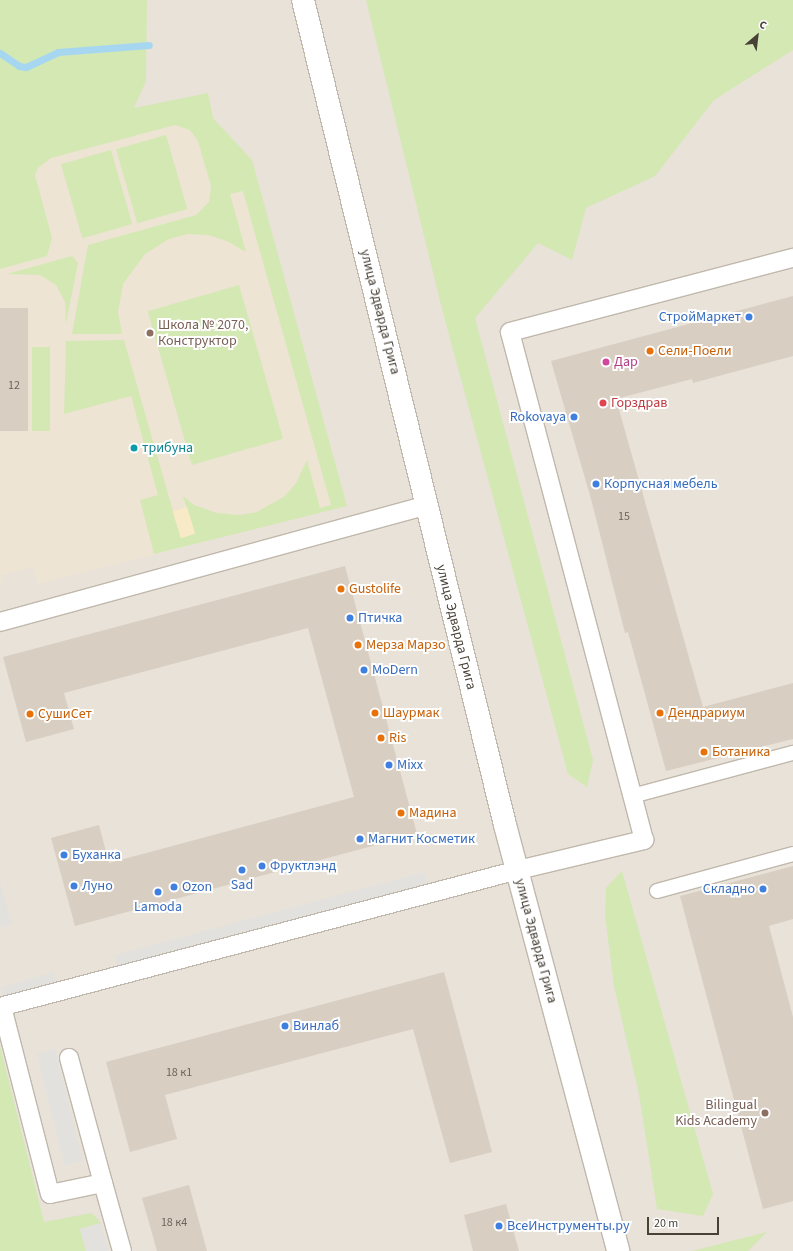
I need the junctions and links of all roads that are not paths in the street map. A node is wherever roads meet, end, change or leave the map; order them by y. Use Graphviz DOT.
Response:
graph roads {
  1 [pos="303,0"];
  2 [pos="793,258"];
  3 [pos="427,505"];
  4 [pos="0,622"];
  5 [pos="793,753"];
  6 [pos="632,796"];
  7 [pos="793,854"];
  8 [pos="518,870"];
  9 [pos="657,891"];
  10 [pos="1,1007"];
  11 [pos="69,1058"];
  12 [pos="103,1183"];
  13 [pos="122,1251"];
  14 [pos="618,1251"];
  1 -- 3 [label="street, улица Эдварда Грига"];
  2 -- 6 [label="street"];
  3 -- 4 [label="street"];
  3 -- 8 [label="street, улица Эдварда Грига"];
  5 -- 6 [label="street"];
  6 -- 8 [label="street"];
  7 -- 9 [label="street"];
  8 -- 10 [label="street"];
  8 -- 14 [label="street, улица Эдварда Грига"];
  10 -- 12 [label="street"];
  11 -- 12 [label="street"];
  12 -- 13 [label="street"];
}
